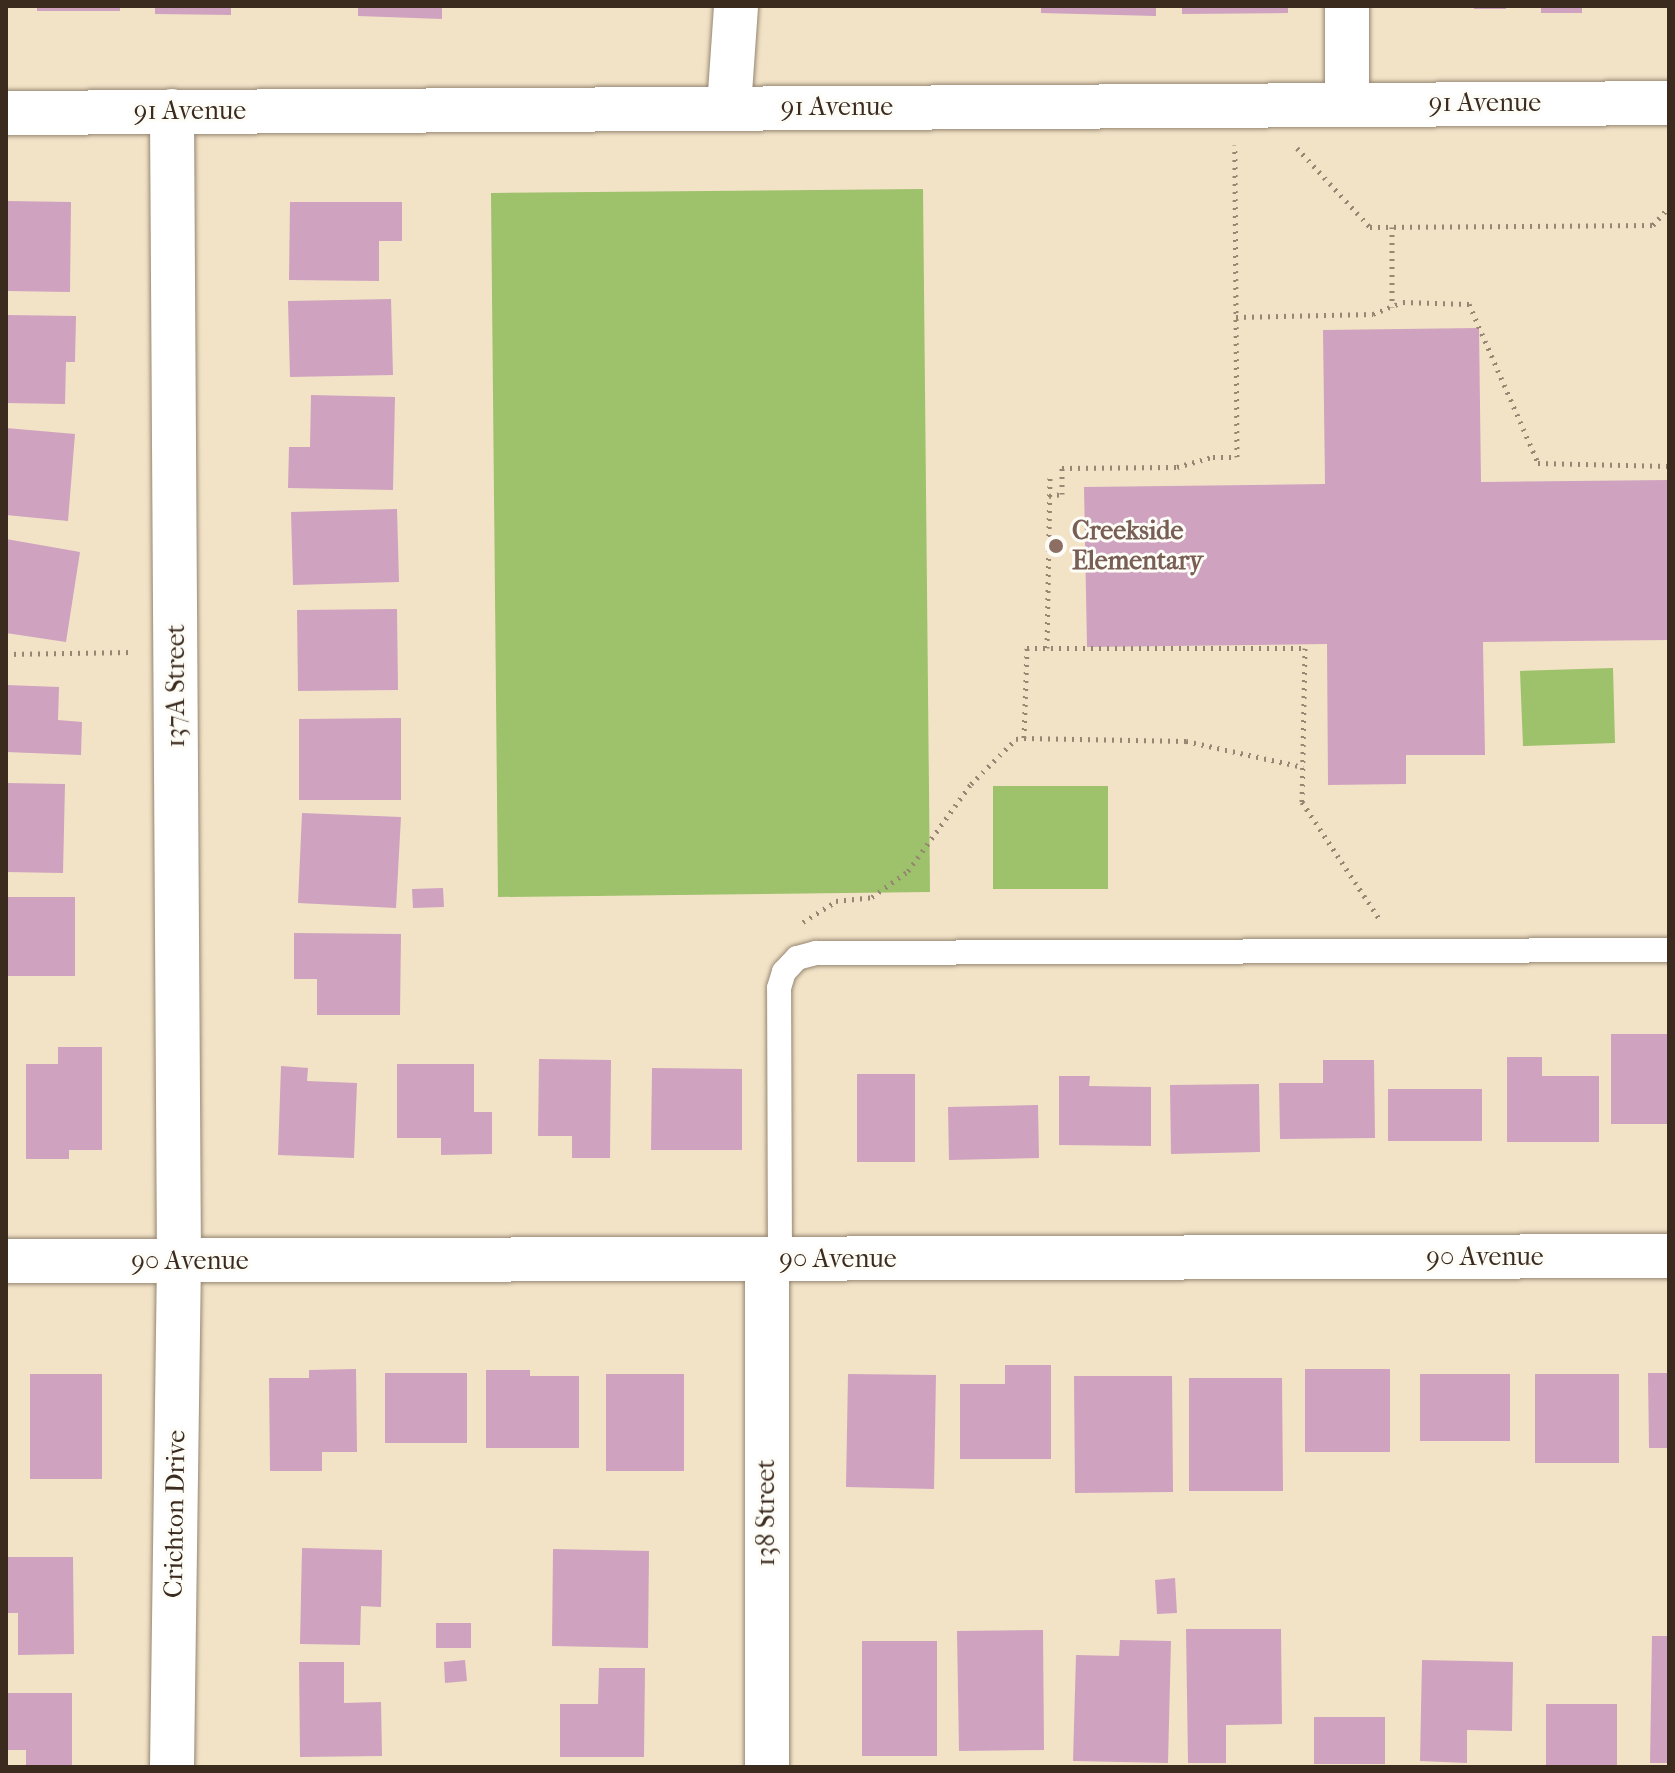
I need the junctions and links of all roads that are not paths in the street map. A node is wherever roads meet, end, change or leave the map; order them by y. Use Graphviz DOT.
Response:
graph roads {
  1 [pos="736,6"];
  2 [pos="1347,6"];
  3 [pos="1347,103"];
  4 [pos="1669,103"];
  5 [pos="729,107"];
  6 [pos="172,111"];
  7 [pos="6,113"];
  8 [pos="1669,950"];
  9 [pos="1669,1256"];
  10 [pos="773,1259"];
  11 [pos="6,1261"];
  12 [pos="179,1261"];
  13 [pos="172,1767"];
  14 [pos="767,1767"];
  1 -- 5 [label="street"];
  2 -- 3 [label="street"];
  3 -- 4 [label="street, 91 Avenue"];
  3 -- 5 [label="street, 91 Avenue"];
  5 -- 6 [label="street, 91 Avenue"];
  6 -- 7 [label="street, 91 Avenue"];
  6 -- 12 [label="street, 137A Street"];
  8 -- 10 [label="lane"];
  9 -- 10 [label="street, 90 Avenue"];
  10 -- 12 [label="street, 90 Avenue"];
  10 -- 14 [label="street, 138 Street"];
  11 -- 12 [label="street, 90 Avenue"];
  12 -- 13 [label="street, Crichton Drive"];
}
